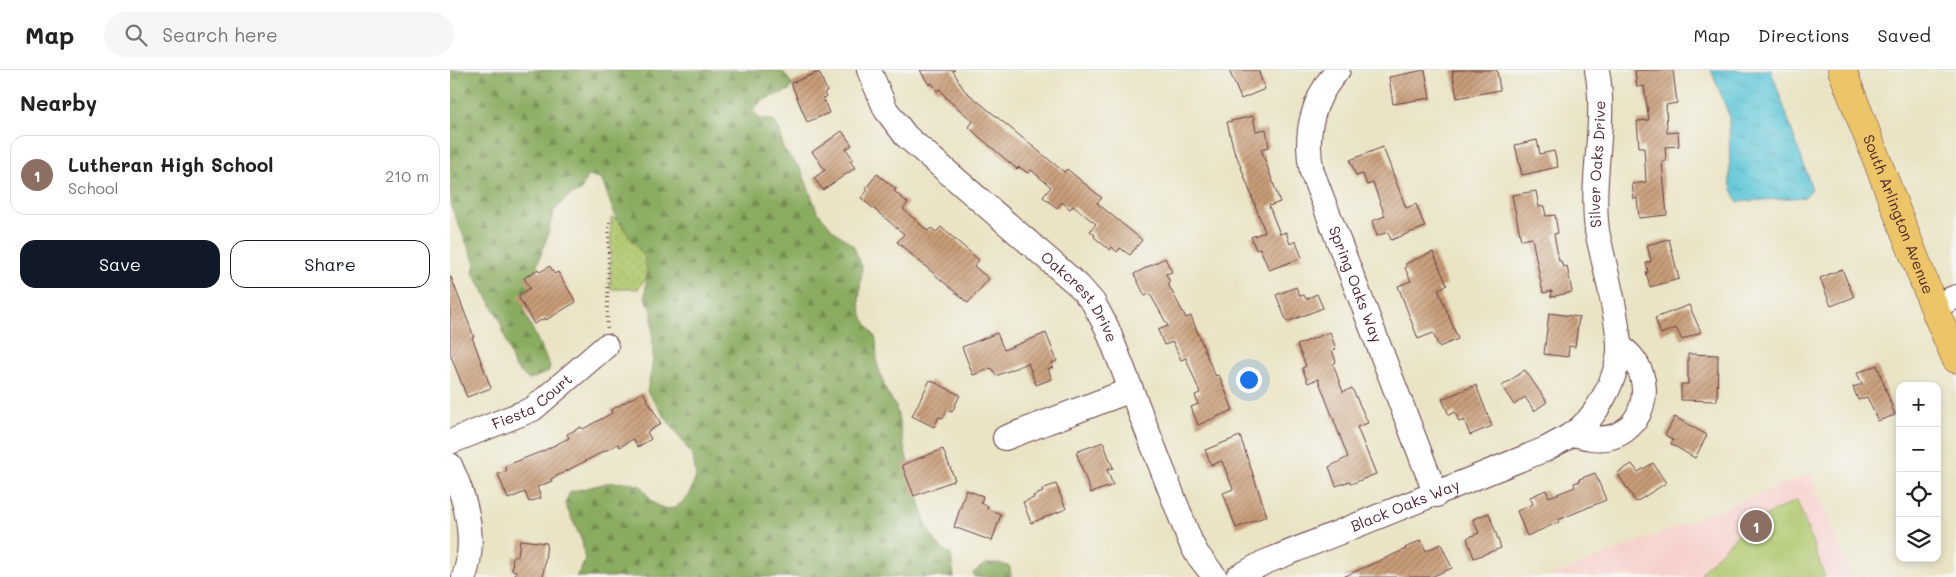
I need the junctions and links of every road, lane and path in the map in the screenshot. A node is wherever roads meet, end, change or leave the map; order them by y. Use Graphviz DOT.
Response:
graph roads {
  1 [pos="869,70"];
  2 [pos="1597,70"];
  3 [pos="1842,70"];
  4 [pos="1333,72"];
  5 [pos="609,220"];
  6 [pos="1947,312"];
  7 [pos="606,346"];
  8 [pos="1619,346"];
  9 [pos="1956,359"];
  10 [pos="1131,390"];
  11 [pos="1573,433"];
  12 [pos="1006,438"];
  13 [pos="450,442"];
  14 [pos="450,465"];
  15 [pos="1436,494"];
  16 [pos="464,577"];
  17 [pos="1215,577"];
  18 [pos="1238,577"];
  1 -- 10 [label="street, Oakcrest Drive"];
  2 -- 8 [label="street, Silver Oaks Drive"];
  3 -- 6 [label="main road, South Arlington Avenue"];
  4 -- 15 [label="street, Spring Oaks Way"];
  5 -- 7 [label="path"];
  6 -- 9 [label="main road, South Arlington Avenue"];
  7 -- 13 [label="street, Fiesta Court"];
  8 -- 11 [label="street, Silver Oaks Drive"];
  8 -- 11 [label="street"];
  10 -- 12 [label="street"];
  10 -- 17 [label="street, Oakcrest Drive"];
  11 -- 15 [label="street, Black Oaks Way"];
  14 -- 16 [label="street"];
  15 -- 18 [label="street, Black Oaks Way"];
}
